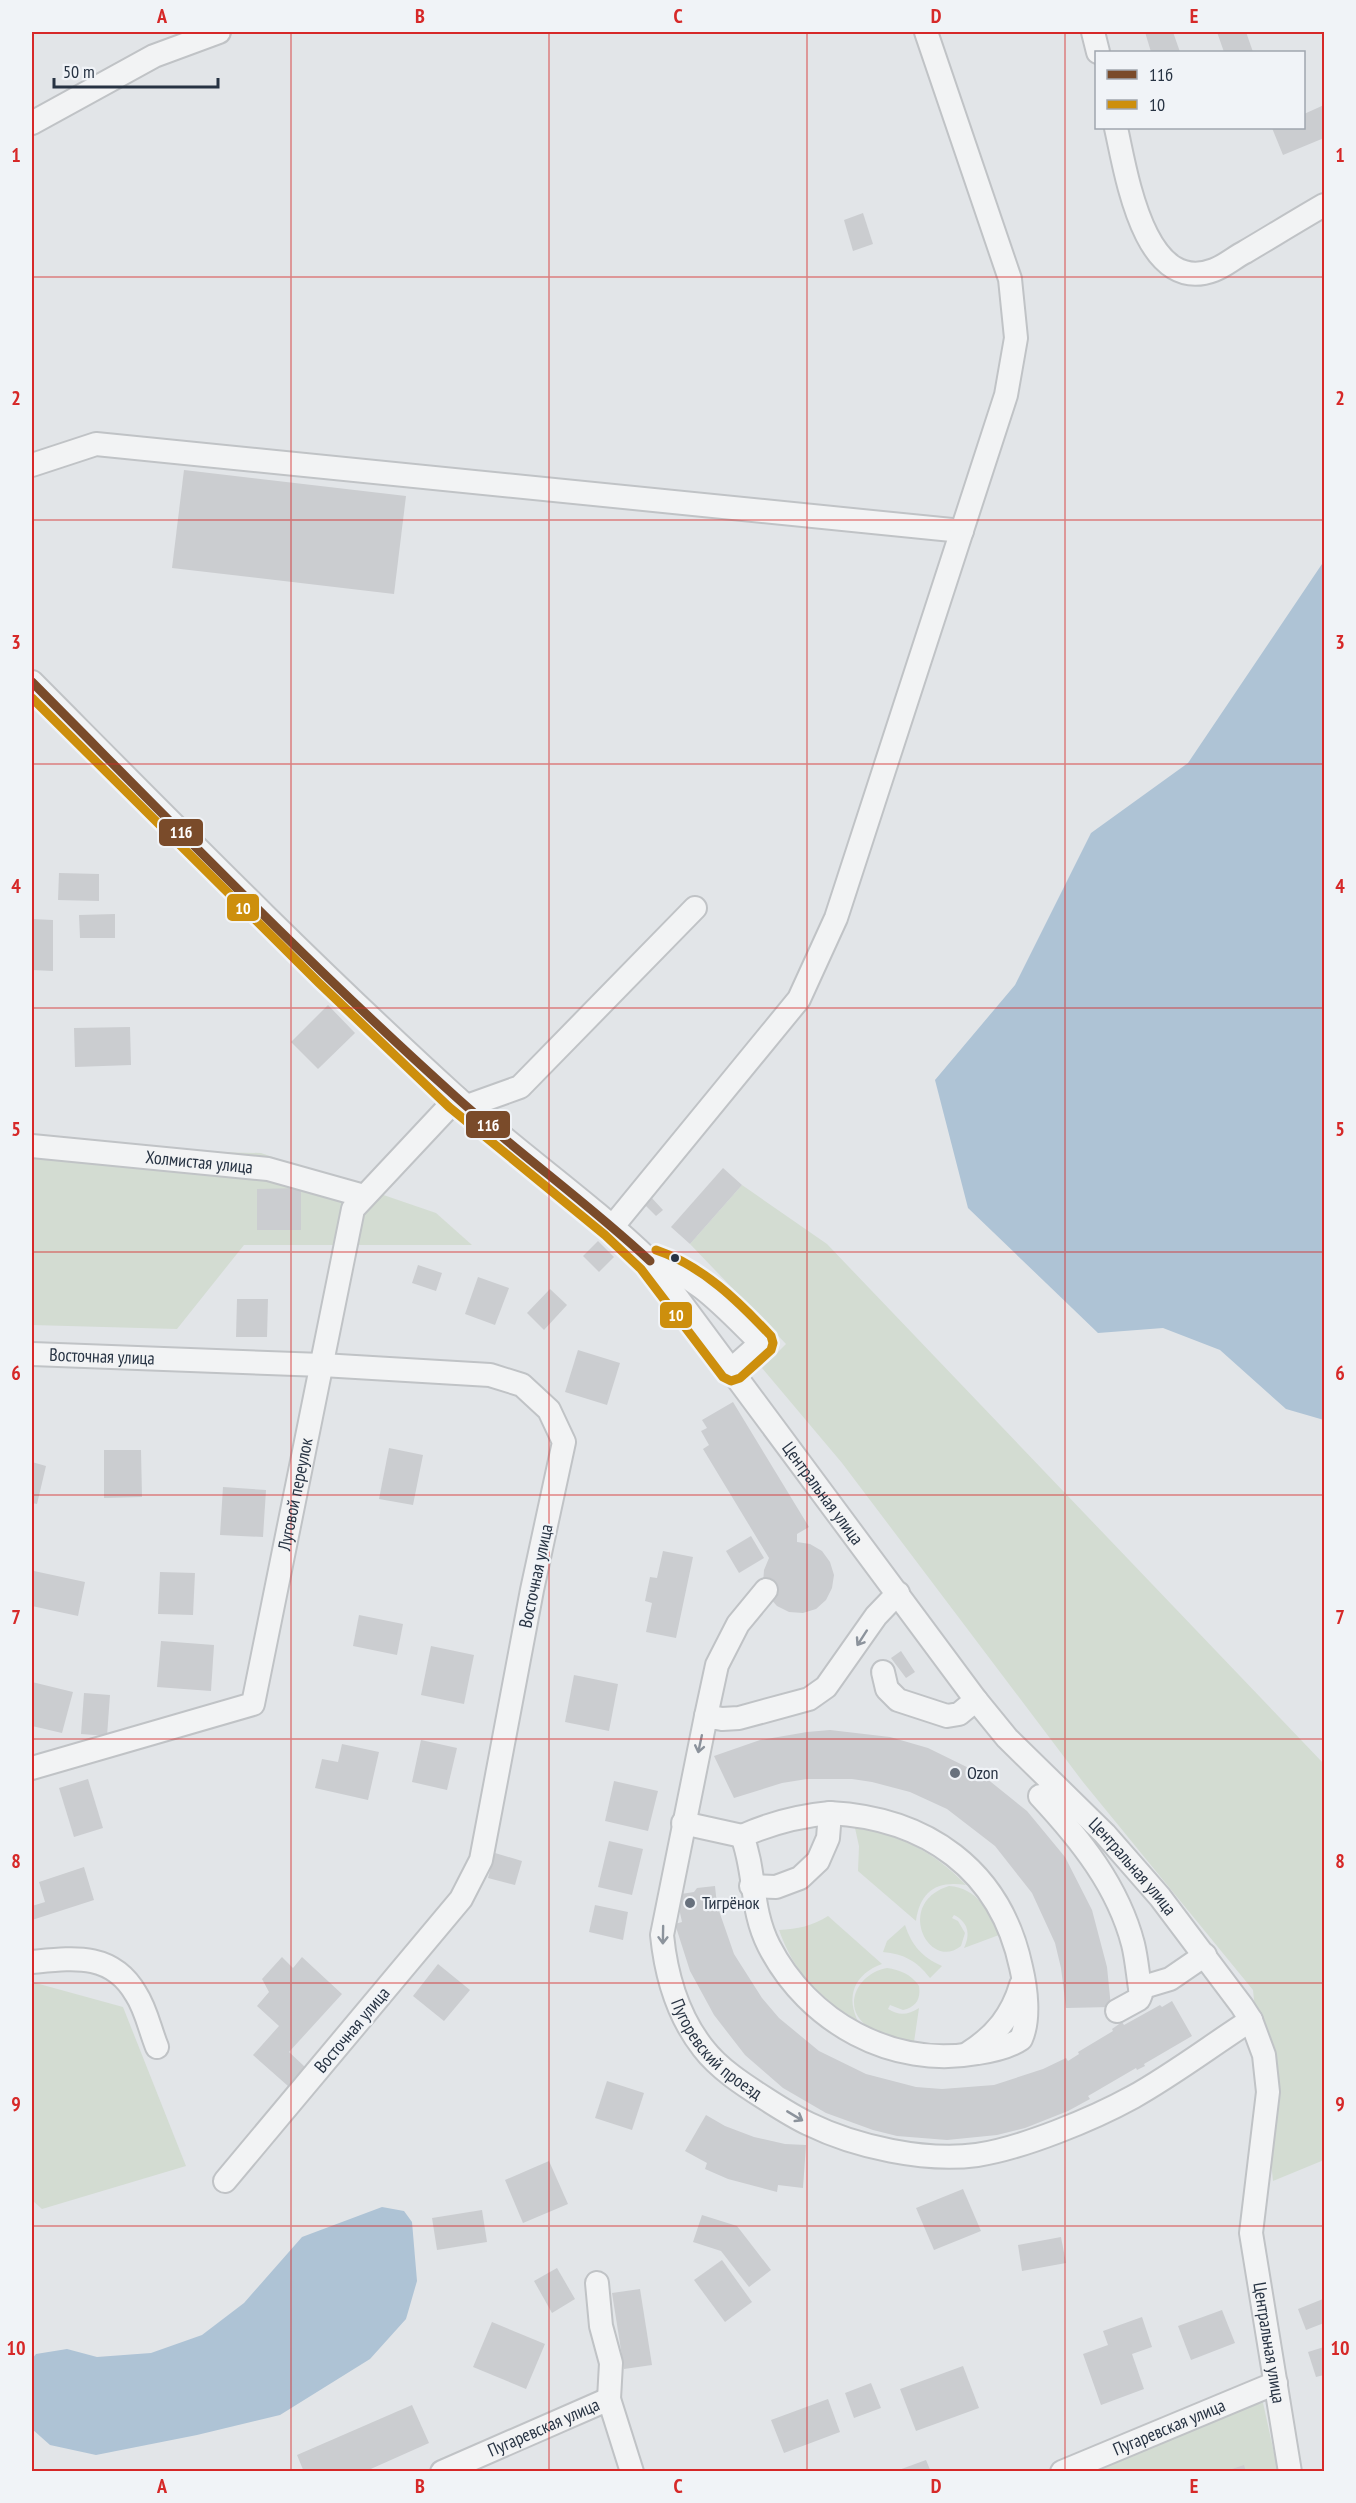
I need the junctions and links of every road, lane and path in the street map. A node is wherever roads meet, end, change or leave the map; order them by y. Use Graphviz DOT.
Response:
graph roads {
  1 [pos="219,32"];
  2 [pos="926,32"];
  3 [pos="1093,32"];
  4 [pos="1098,51"];
  5 [pos="32,123"];
  6 [pos="1116,129"];
  7 [pos="1324,205"];
  8 [pos="32,465"];
  9 [pos="962,531"];
  10 [pos="32,682"];
  11 [pos="695,908"];
  12 [pos="462,1102"];
  13 [pos="32,1146"];
  14 [pos="364,1196"];
  15 [pos="613,1226"];
  16 [pos="650,1261"];
  17 [pos="32,1354"];
  18 [pos="322,1365"];
  19 [pos="732,1369"];
  20 [pos="898,1593"];
  21 [pos="769,1596"];
  22 [pos="883,1672"];
  23 [pos="976,1700"];
  24 [pos="706,1716"];
  25 [pos="32,1768"];
  26 [pos="1040,1796"];
  27 [pos="830,1813"];
  28 [pos="683,1823"];
  29 [pos="741,1836"];
  30 [pos="751,1886"];
  31 [pos="1205,1954"];
  32 [pos="32,1962"];
  33 [pos="1140,1988"];
  34 [pos="1117,2011"];
  35 [pos="1251,2020"];
  36 [pos="157,2047"];
  37 [pos="225,2181"];
  38 [pos="597,2283"];
  39 [pos="1276,2383"];
  40 [pos="609,2398"];
  41 [pos="442,2472"];
  42 [pos="632,2472"];
  43 [pos="1062,2472"];
  44 [pos="1290,2472"];
  1 -- 5 [label="street"];
  2 -- 9 [label="street"];
  3 -- 4 [label="street"];
  6 -- 7 [label="street"];
  8 -- 9 [label="street"];
  9 -- 15 [label="street"];
  10 -- 12 [label="street, Центральная улица"];
  11 -- 12 [label="street"];
  12 -- 14 [label="street, Луговой переулок"];
  12 -- 15 [label="street, Центральная улица"];
  13 -- 14 [label="street, Холмистая улица"];
  14 -- 18 [label="street, Луговой переулок"];
  15 -- 16 [label="street, Центральная улица"];
  16 -- 19 [label="street, Центральная улица"];
  16 -- 19 [label="street"];
  17 -- 18 [label="street, Восточная улица"];
  18 -- 25 [label="street, Луговой переулок"];
  18 -- 37 [label="street, Восточная улица"];
  19 -- 20 [label="street, Центральная улица"];
  20 -- 23 [label="street, Центральная улица"];
  20 -- 24 [label="street, one-way"];
  21 -- 24 [label="street, Пугоревский проезд"];
  22 -- 23 [label="street"];
  23 -- 31 [label="street, Центральная улица"];
  24 -- 28 [label="street, Пугоревский проезд, one-way"];
  26 -- 33 [label="street"];
  27 -- 29 [label="street"];
  27 -- 30 [label="street"];
  27 -- 30 [label="street"];
  28 -- 29 [label="street"];
  28 -- 35 [label="street, Пугоревский проезд, one-way"];
  29 -- 30 [label="street"];
  31 -- 33 [label="street"];
  31 -- 35 [label="street, Центральная улица"];
  32 -- 36 [label="street"];
  33 -- 34 [label="street"];
  35 -- 39 [label="street, Центральная улица"];
  38 -- 40 [label="street"];
  39 -- 43 [label="street, Пугаревская улица"];
  39 -- 44 [label="street, Центральная улица"];
  40 -- 41 [label="street, Пугаревская улица"];
  40 -- 42 [label="street, Пугаревская улица"];
}
